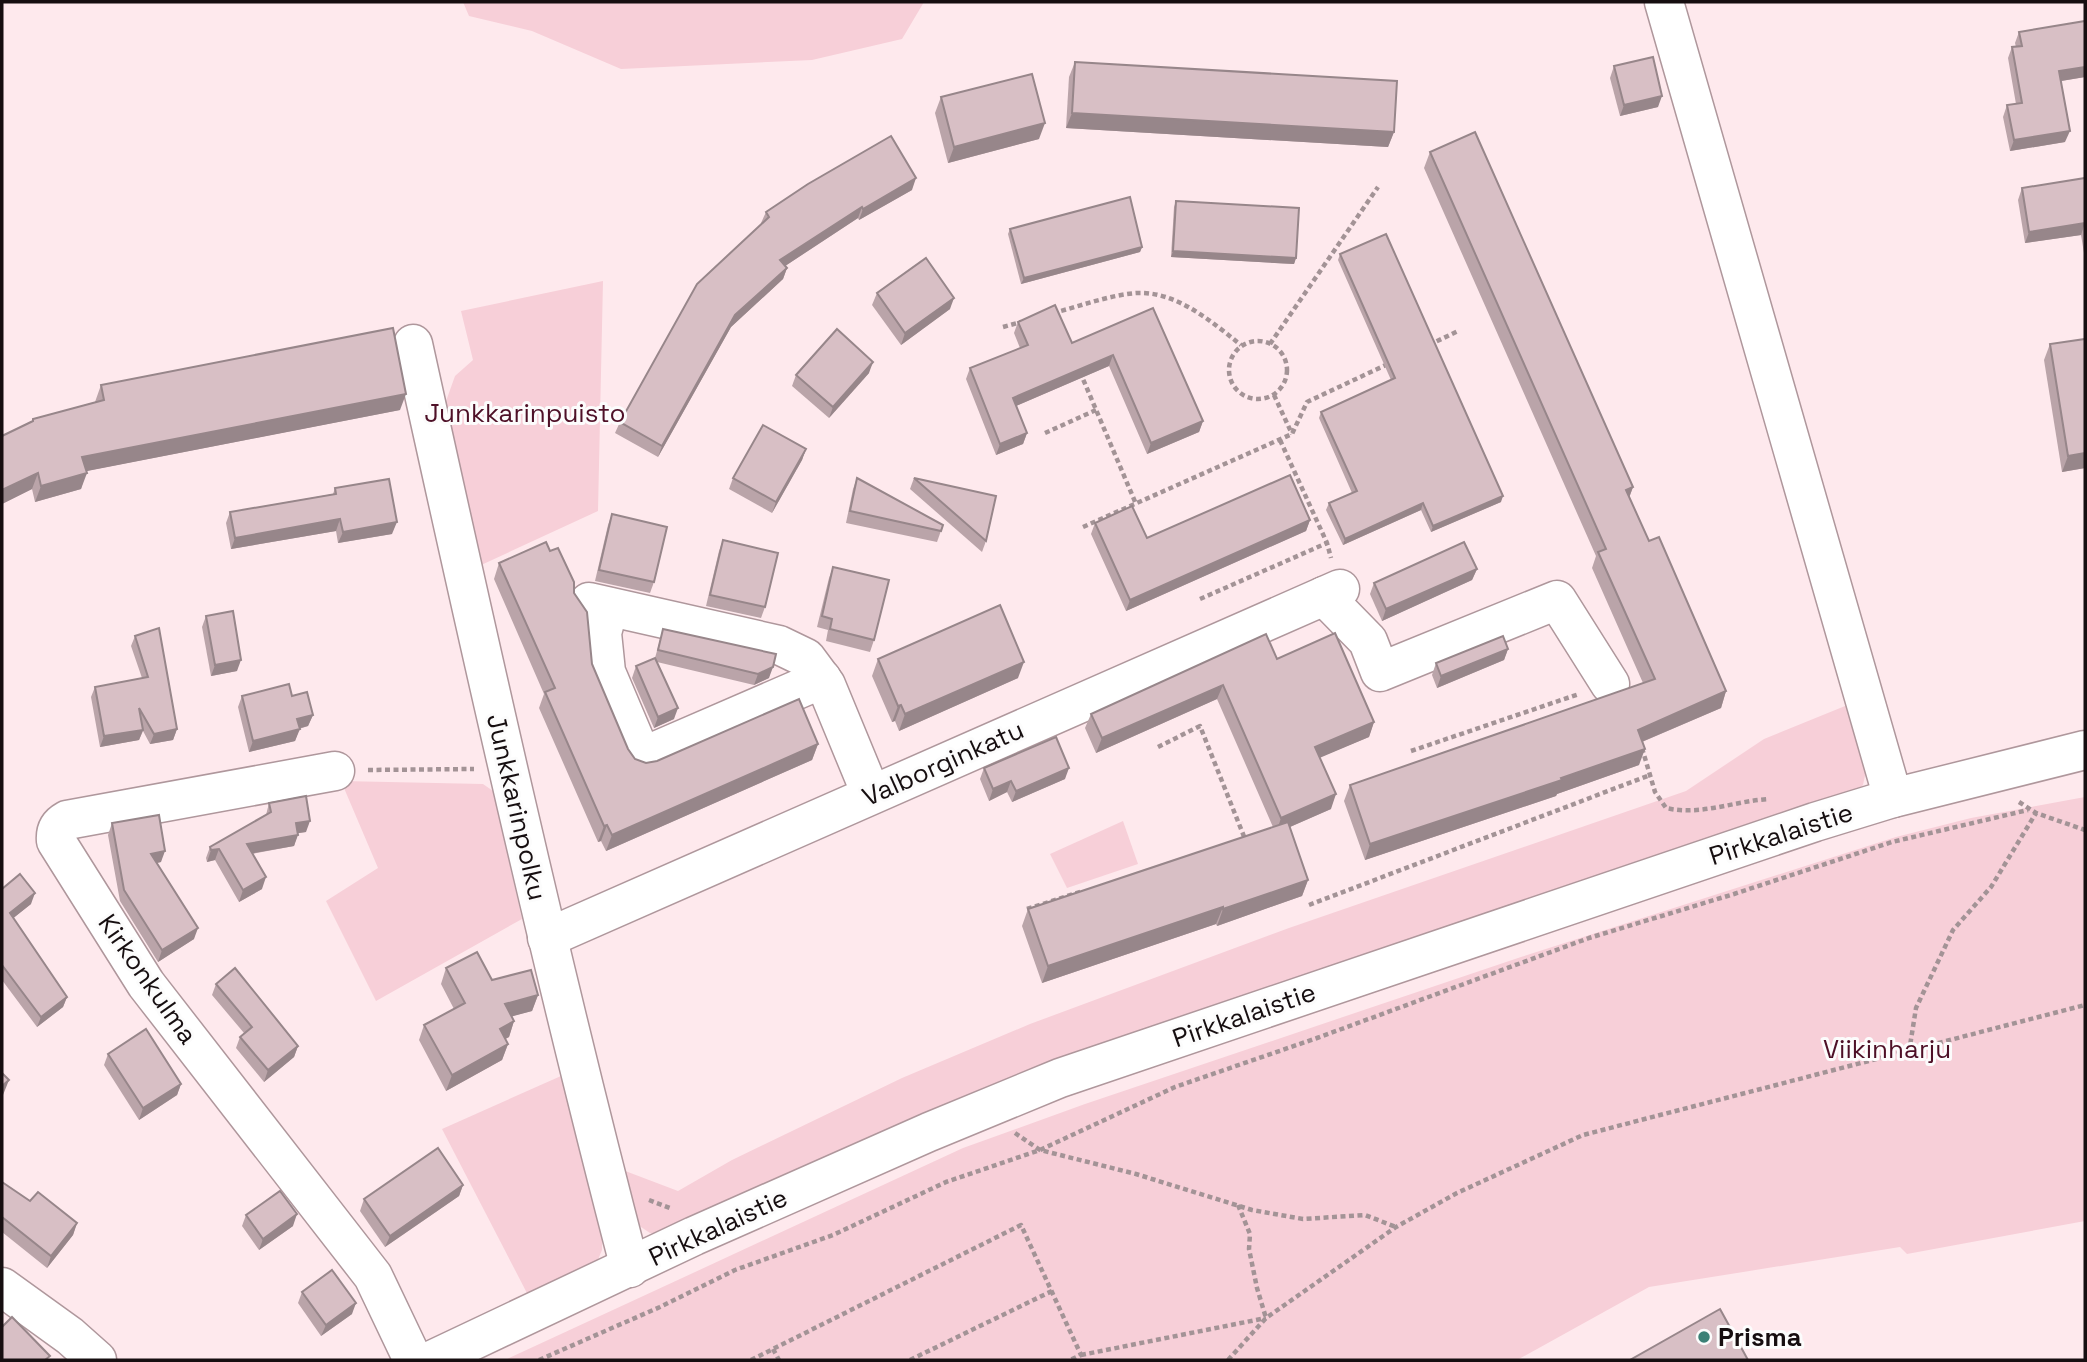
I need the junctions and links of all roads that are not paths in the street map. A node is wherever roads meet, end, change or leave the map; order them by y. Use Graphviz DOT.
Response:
graph roads {
  1 [pos="1664,2"];
  2 [pos="413,344"];
  3 [pos="822,679"];
  4 [pos="1611,684"];
  5 [pos="2085,750"];
  6 [pos="335,771"];
  7 [pos="871,794"];
  8 [pos="1893,798"];
  9 [pos="547,938"];
  10 [pos="630,1268"];
  11 [pos="2,1287"];
  12 [pos="96,1360"];
  13 [pos="413,1360"];
  14 [pos="432,1360"];
  1 -- 8 [label="street"];
  2 -- 9 [label="street, Junkkarinpolku"];
  3 -- 3 [label="street"];
  3 -- 7 [label="street"];
  4 -- 7 [label="street, Valborginkatu"];
  5 -- 8 [label="street, Pirkkalaistie"];
  6 -- 13 [label="street, Kirkonkulma"];
  7 -- 9 [label="street, Valborginkatu"];
  8 -- 10 [label="street, Pirkkalaistie"];
  9 -- 10 [label="street, Junkkarinpolku"];
  10 -- 14 [label="street, Pirkkalaistie"];
  11 -- 12 [label="street"];
}
